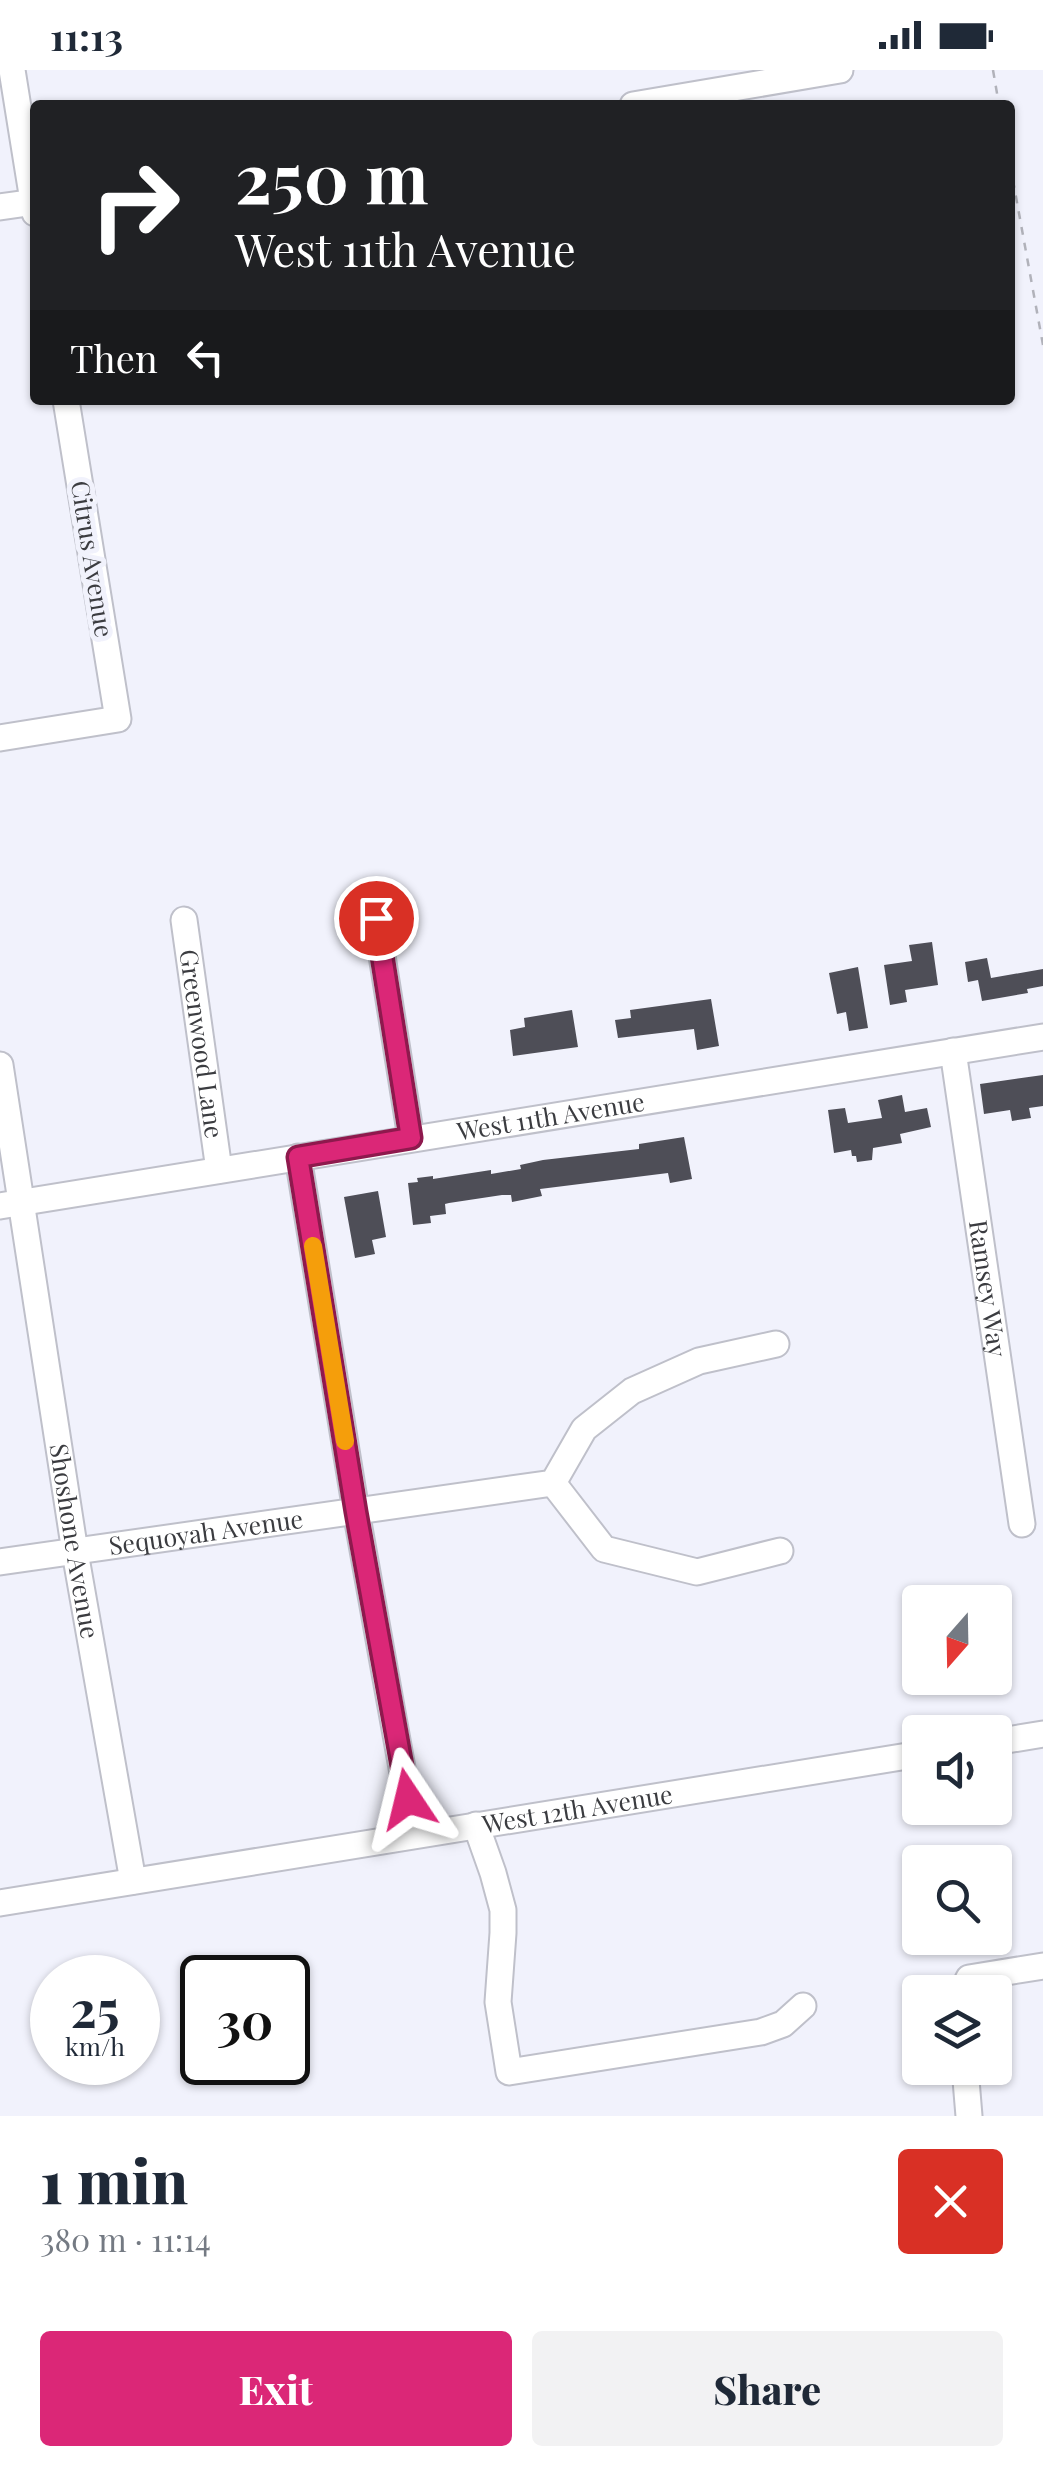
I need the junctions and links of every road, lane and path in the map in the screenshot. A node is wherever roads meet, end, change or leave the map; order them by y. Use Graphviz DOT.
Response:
graph roads {
  1 [pos="12,70"];
  2 [pos="840,70"];
  3 [pos="993,70"];
  4 [pos="663,100"];
  5 [pos="998,100"];
  6 [pos="30,180"];
  7 [pos="1015,191"];
  8 [pos="30,205"];
  9 [pos="0,207"];
  10 [pos="1043,345"];
  11 [pos="67,405"];
  12 [pos="0,738"];
  13 [pos="376,918"];
  14 [pos="184,920"];
  15 [pos="1043,1037"];
  16 [pos="953,1051"];
  17 [pos="0,1065"];
  18 [pos="411,1138"];
  19 [pos="298,1157"];
  20 [pos="219,1170"];
  21 [pos="11,1205"];
  22 [pos="776,1344"];
  23 [pos="553,1483"];
  24 [pos="356,1512"];
  25 [pos="1022,1524"];
  26 [pos="780,1551"];
  27 [pos="74,1552"];
  28 [pos="0,1562"];
  29 [pos="1043,1734"];
  30 [pos="1012,1739"];
  31 [pos="902,1757"];
  32 [pos="476,1826"];
  33 [pos="414,1835"];
  34 [pos="133,1881"];
  35 [pos="0,1902"];
  36 [pos="1043,1966"];
  37 [pos="988,1975"];
  38 [pos="803,2006"];
  39 [pos="966,2085"];
  40 [pos="969,2116"];
  1 -- 6 [label="street"];
  2 -- 4 [label="street"];
  3 -- 5 [label="path"];
  7 -- 10 [label="path"];
  8 -- 9 [label="street"];
  11 -- 12 [label="street, Citrus Avenue"];
  13 -- 18 [label="street"];
  14 -- 20 [label="street, Greenwood Lane"];
  15 -- 16 [label="street, West 11th Avenue"];
  16 -- 18 [label="street, West 11th Avenue"];
  16 -- 25 [label="street, Ramsey Way"];
  17 -- 21 [label="street, Shoshone Avenue"];
  18 -- 19 [label="street, West 11th Avenue"];
  19 -- 20 [label="street, West 11th Avenue"];
  19 -- 24 [label="street"];
  20 -- 21 [label="street, West 11th Avenue"];
  21 -- 27 [label="street, Shoshone Avenue"];
  22 -- 23 [label="street"];
  23 -- 24 [label="street, Sequoyah Avenue"];
  23 -- 26 [label="street"];
  24 -- 27 [label="street, Sequoyah Avenue"];
  24 -- 33 [label="street"];
  27 -- 28 [label="street, Sequoyah Avenue"];
  27 -- 34 [label="street, Shoshone Avenue"];
  29 -- 30 [label="street"];
  31 -- 32 [label="street, West 12th Avenue"];
  32 -- 33 [label="street, West 12th Avenue"];
  32 -- 38 [label="street"];
  33 -- 34 [label="street, West 12th Avenue"];
  34 -- 35 [label="street, West 12th Avenue"];
  36 -- 37 [label="street"];
  39 -- 40 [label="street"];
}
